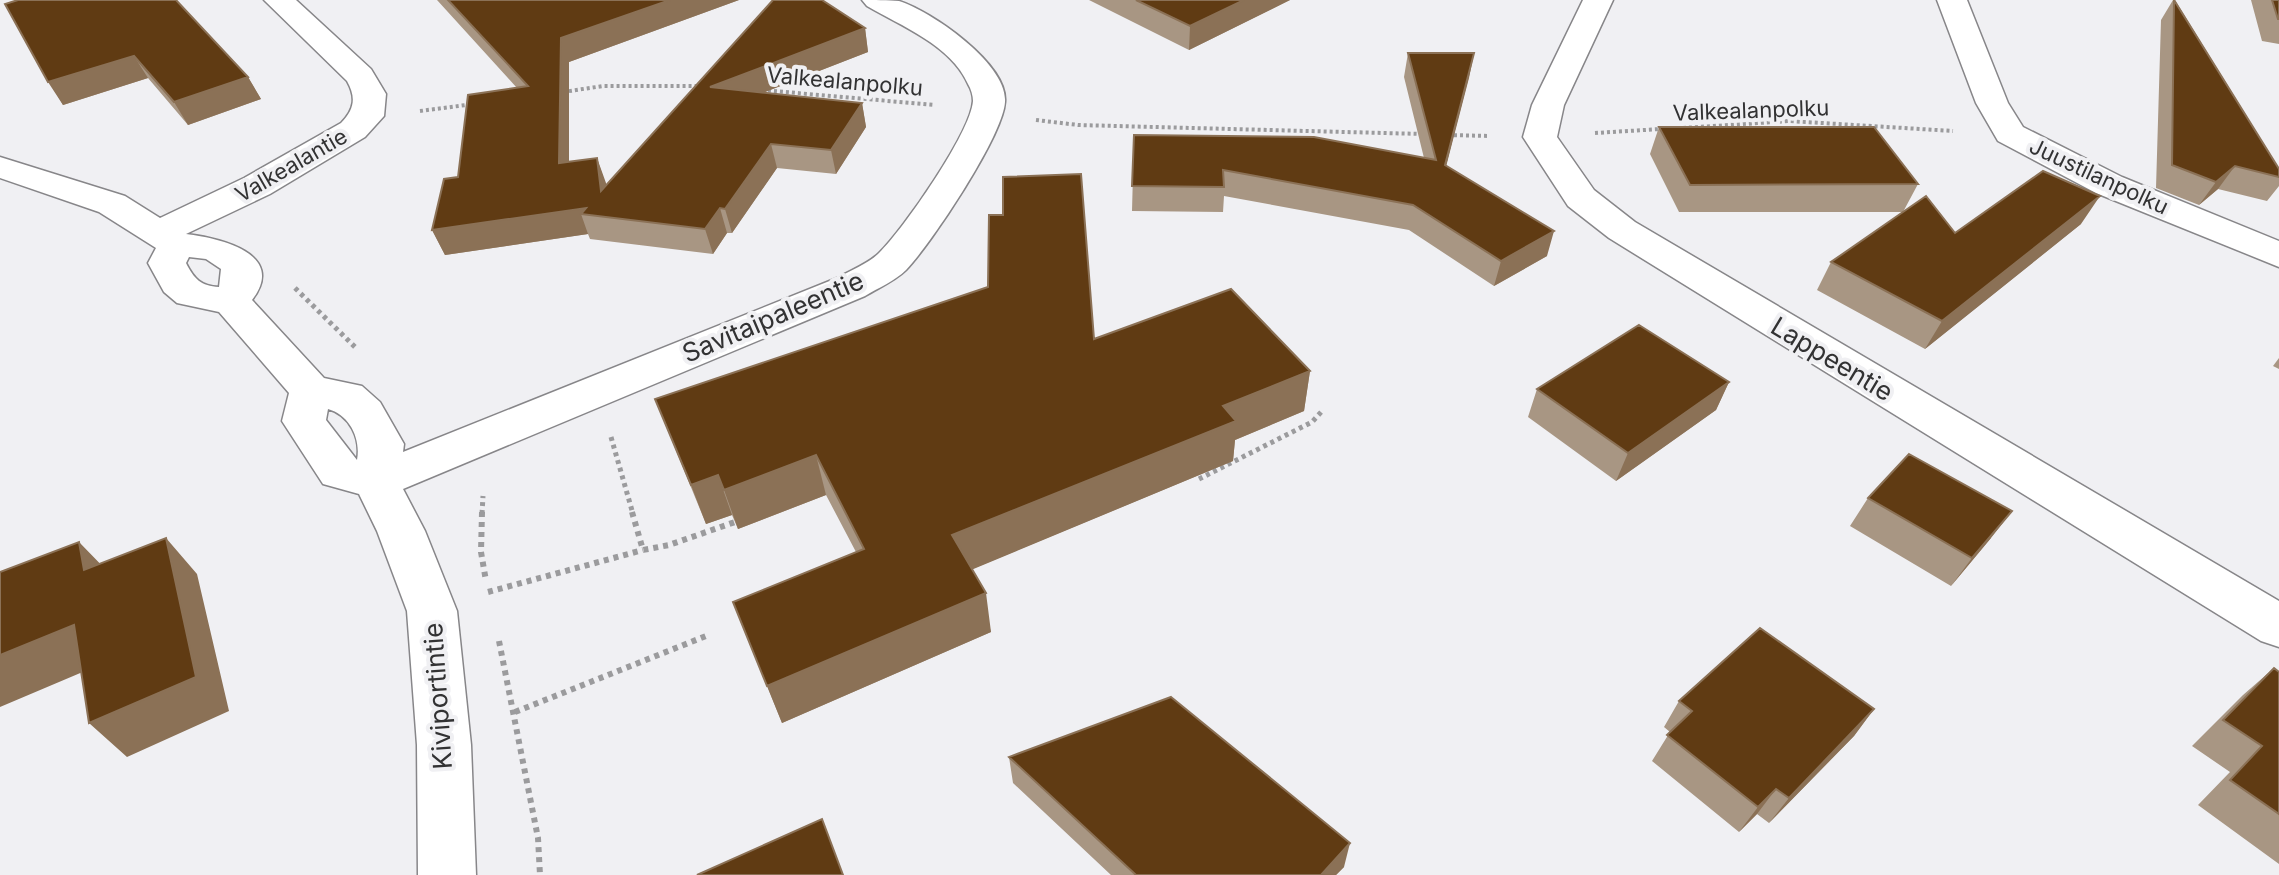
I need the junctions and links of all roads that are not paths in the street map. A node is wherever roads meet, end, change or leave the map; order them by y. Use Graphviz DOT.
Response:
graph roads {
  1 [pos="279,0"];
  2 [pos="877,0"];
  3 [pos="1598,0"];
  4 [pos="1952,0"];
  5 [pos="0,167"];
  6 [pos="167,238"];
  7 [pos="2279,255"];
  8 [pos="376,481"];
  9 [pos="2279,626"];
  10 [pos="447,875"];
  1 -- 6 [label="street, Valkealantie"];
  2 -- 8 [label="street, Savitaipaleentie"];
  3 -- 9 [label="street, Lappeentie"];
  4 -- 7 [label="street, Juustilanpolku"];
  5 -- 6 [label="street"];
  6 -- 8 [label="street"];
  8 -- 10 [label="street, Kiviportintie"];
}
